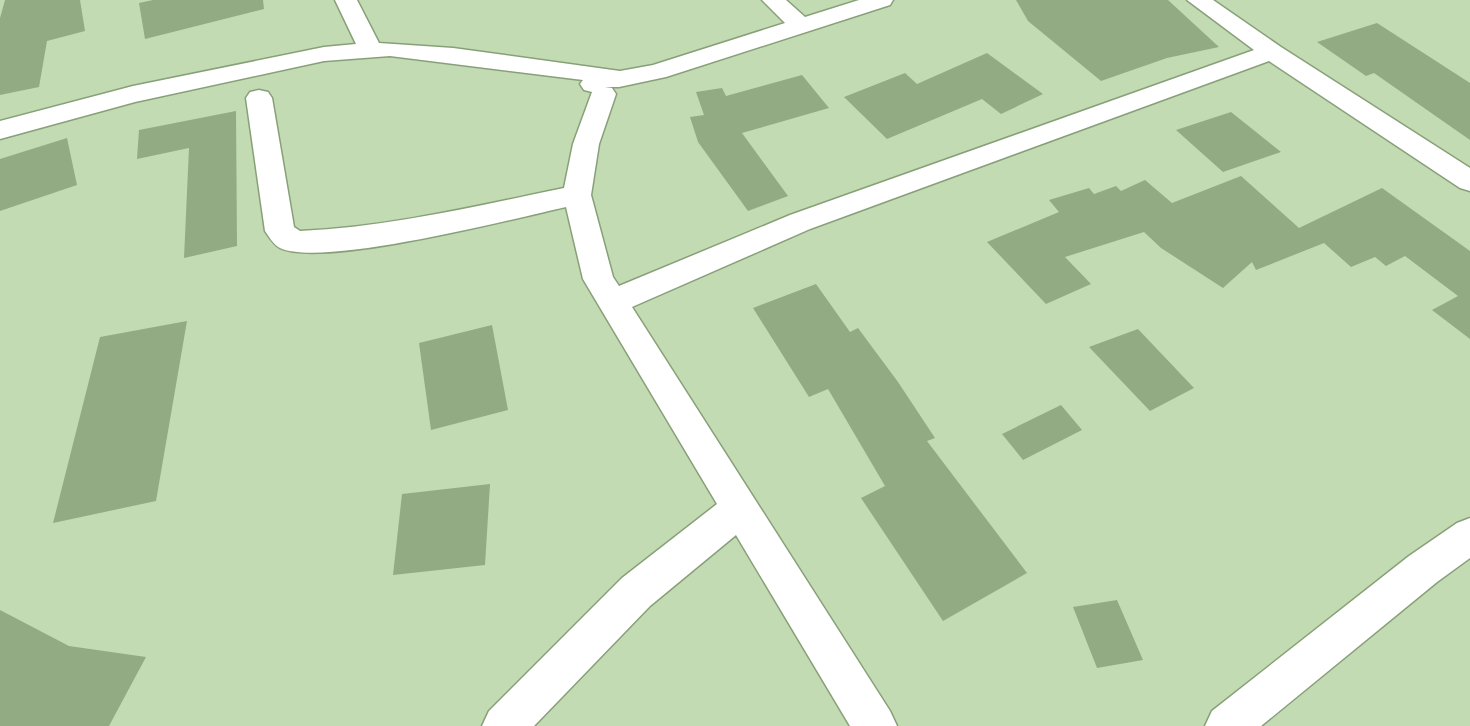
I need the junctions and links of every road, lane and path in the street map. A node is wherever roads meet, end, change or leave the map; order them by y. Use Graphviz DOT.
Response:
graph roads {
  1 [pos="346,0"];
  2 [pos="773,0"];
  3 [pos="882,0"];
  4 [pos="1198,0"];
  5 [pos="800,25"];
  6 [pos="371,51"];
  7 [pos="1272,52"];
  8 [pos="609,84"];
  9 [pos="259,98"];
  10 [pos="0,130"];
  11 [pos="1470,181"];
  12 [pos="577,195"];
  13 [pos="611,303"];
  14 [pos="739,509"];
  15 [pos="1470,536"];
  16 [pos="504,726"];
  17 [pos="875,726"];
  18 [pos="1227,726"];
  1 -- 6 [label="street"];
  2 -- 5 [label="street"];
  3 -- 5 [label="street"];
  4 -- 7 [label="street"];
  5 -- 8 [label="street"];
  6 -- 8 [label="street"];
  6 -- 10 [label="street"];
  7 -- 11 [label="street"];
  7 -- 13 [label="street"];
  8 -- 12 [label="street"];
  9 -- 12 [label="street"];
  12 -- 13 [label="street"];
  13 -- 14 [label="street"];
  14 -- 16 [label="street"];
  14 -- 17 [label="street"];
  15 -- 18 [label="street"];
}
